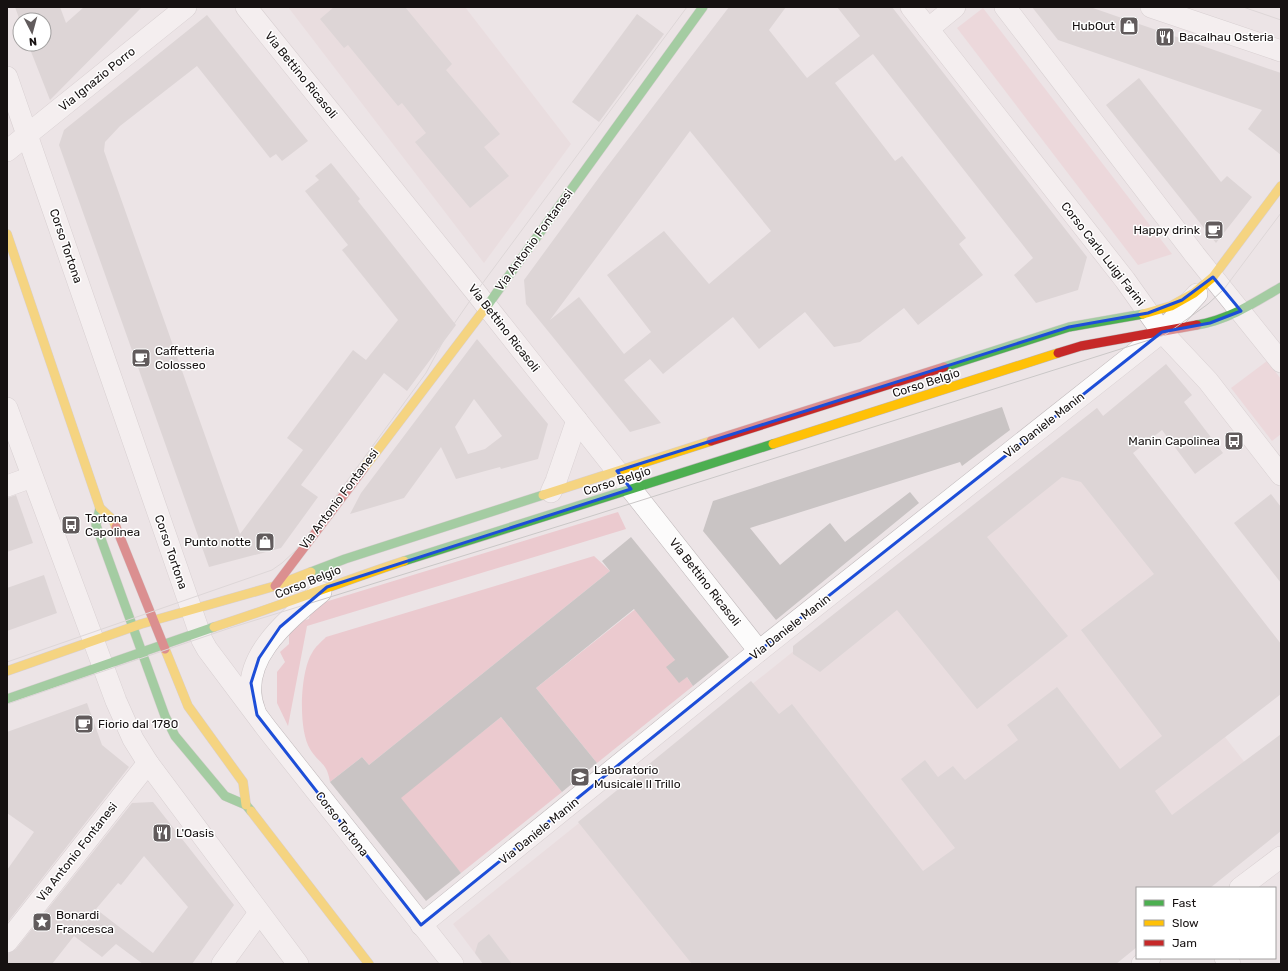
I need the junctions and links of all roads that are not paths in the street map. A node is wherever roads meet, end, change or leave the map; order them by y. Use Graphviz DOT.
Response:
graph roads {
  1 [pos="186,7"];
  2 [pos="246,7"];
  3 [pos="703,7"];
  4 [pos="910,7"];
  5 [pos="955,7"];
  6 [pos="1006,7"];
  7 [pos="1151,7"];
  8 [pos="928,29"];
  9 [pos="1281,51"];
  10 [pos="7,77"];
  11 [pos="27,135"];
  12 [pos="7,151"];
  13 [pos="1281,186"];
  14 [pos="7,234"];
  15 [pos="1213,277"];
  16 [pos="1281,287"];
  17 [pos="487,305"];
  18 [pos="1241,311"];
  19 [pos="1148,313"];
  20 [pos="1162,332"];
  21 [pos="1281,362"];
  22 [pos="7,408"];
  23 [pos="577,420"];
  24 [pos="1278,465"];
  25 [pos="617,471"];
  26 [pos="32,477"];
  27 [pos="7,486"];
  28 [pos="631,489"];
  29 [pos="551,492"];
  30 [pos="100,508"];
  31 [pos="275,586"];
  32 [pos="327,587"];
  33 [pos="192,611"];
  34 [pos="154,621"];
  35 [pos="132,627"];
  36 [pos="199,631"];
  37 [pos="94,640"];
  38 [pos="163,644"];
  39 [pos="759,651"];
  40 [pos="141,652"];
  41 [pos="103,665"];
  42 [pos="7,671"];
  43 [pos="7,699"];
  44 [pos="257,715"];
  45 [pos="148,762"];
  46 [pos="246,805"];
  47 [pos="1281,856"];
  48 [pos="1241,887"];
  49 [pos="259,913"];
  50 [pos="421,925"];
  51 [pos="7,942"];
  52 [pos="222,964"];
  53 [pos="298,964"];
  54 [pos="369,964"];
  55 [pos="453,964"];
  1 -- 11 [label="street, Via Ignazio Porro"];
  2 -- 17 [label="street, Via Bettino Ricasoli"];
  3 -- 17 [label="main road, Via Antonio Fontanesi"];
  4 -- 8 [label="street, Corso Carlo Luigi Farini"];
  5 -- 8 [label="street"];
  6 -- 15 [label="street"];
  7 -- 9 [label="street"];
  8 -- 19 [label="street, Corso Carlo Luigi Farini"];
  10 -- 11 [label="street, Corso Tortona"];
  11 -- 12 [label="street, Via Ignazio Porro"];
  11 -- 33 [label="street, Corso Tortona"];
  13 -- 15 [label="main road, Corso Belgio"];
  14 -- 30 [label="main road"];
  15 -- 18 [label="street"];
  15 -- 19 [label="main road, Corso Belgio"];
  15 -- 20 [label="street, Via Daniele Manin"];
  16 -- 18 [label="main road, Corso Belgio"];
  17 -- 23 [label="street, Via Bettino Ricasoli"];
  17 -- 31 [label="main road, Via Antonio Fontanesi"];
  18 -- 20 [label="main road, Corso Belgio"];
  18 -- 21 [label="street"];
  19 -- 20 [label="street, Corso Carlo Luigi Farini"];
  19 -- 25 [label="main road, Corso Belgio"];
  20 -- 24 [label="street, Corso Carlo Luigi Farini"];
  20 -- 28 [label="main road, Corso Belgio"];
  20 -- 39 [label="street, Via Daniele Manin"];
  22 -- 26 [label="street"];
  23 -- 25 [label="street, Via Bettino Ricasoli"];
  23 -- 29 [label="street"];
  25 -- 28 [label="street, Via Bettino Ricasoli"];
  25 -- 29 [label="main road, Corso Belgio"];
  26 -- 27 [label="street"];
  26 -- 37 [label="street"];
  28 -- 32 [label="main road, Corso Belgio"];
  28 -- 39 [label="street, Via Bettino Ricasoli"];
  29 -- 31 [label="main road, Corso Belgio"];
  30 -- 34 [label="main road"];
  30 -- 35 [label="main road"];
  31 -- 33 [label="main road, Corso Belgio"];
  32 -- 36 [label="main road, Corso Belgio"];
  32 -- 44 [label="street"];
  33 -- 34 [label="main road, Corso Belgio"];
  33 -- 36 [label="street, Corso Tortona"];
  34 -- 35 [label="main road, Corso Belgio"];
  34 -- 38 [label="main road"];
  35 -- 37 [label="main road, Corso Belgio"];
  35 -- 40 [label="main road"];
  36 -- 38 [label="main road, Corso Belgio"];
  36 -- 44 [label="street, Corso Tortona"];
  37 -- 41 [label="street"];
  37 -- 42 [label="main road, Corso Belgio"];
  38 -- 40 [label="main road, Corso Belgio"];
  38 -- 46 [label="main road"];
  39 -- 50 [label="street, Via Daniele Manin"];
  40 -- 41 [label="main road, Corso Belgio"];
  40 -- 46 [label="main road"];
  41 -- 43 [label="main road, Corso Belgio"];
  41 -- 45 [label="street"];
  44 -- 50 [label="street, Corso Tortona"];
  45 -- 49 [label="street"];
  45 -- 51 [label="street, Via Antonio Fontanesi"];
  46 -- 54 [label="main road"];
  47 -- 48 [label="street"];
  49 -- 52 [label="street"];
  49 -- 53 [label="street"];
  50 -- 55 [label="street, Corso Tortona"];
}
